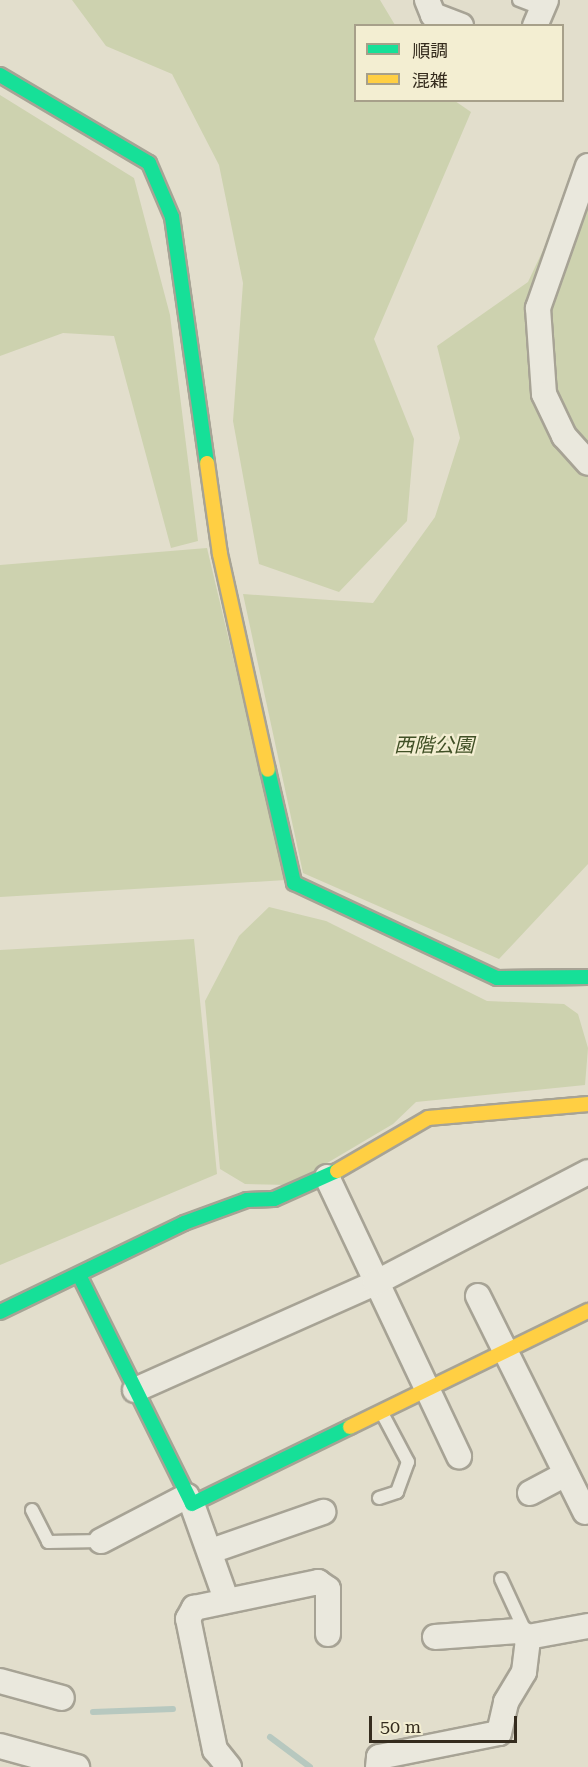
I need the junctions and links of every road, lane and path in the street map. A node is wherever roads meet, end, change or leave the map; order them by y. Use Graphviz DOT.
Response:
graph roads {
  1 [pos="519,0"];
  2 [pos="429,2"];
  3 [pos="538,10"];
  4 [pos="456,24"];
  5 [pos="0,75"];
  6 [pos="588,166"];
  7 [pos="588,463"];
  8 [pos="588,977"];
  9 [pos="588,1104"];
  10 [pos="588,1172"];
  11 [pos="327,1177"];
  12 [pos="79,1275"];
  13 [pos="375,1283"];
  14 [pos="478,1296"];
  15 [pos="0,1312"];
  16 [pos="586,1316"];
  17 [pos="503,1353"];
  18 [pos="135,1390"];
  19 [pos="427,1390"];
  20 [pos="382,1412"];
  21 [pos="459,1456"];
  22 [pos="565,1474"];
  23 [pos="530,1493"];
  24 [pos="379,1498"];
  25 [pos="189,1500"];
  26 [pos="32,1510"];
  27 [pos="323,1512"];
  28 [pos="585,1512"];
  29 [pos="101,1541"];
  30 [pos="211,1551"];
  31 [pos="501,1579"];
  32 [pos="226,1599"];
  33 [pos="588,1626"];
  34 [pos="328,1634"];
  35 [pos="435,1637"];
  36 [pos="528,1637"];
  37 [pos="0,1681"];
  38 [pos="62,1698"];
  39 [pos="0,1746"];
  40 [pos="77,1767"];
  41 [pos="229,1767"];
  42 [pos="378,1767"];
  1 -- 3 [label="lane"];
  2 -- 4 [label="street"];
  5 -- 8 [label="street"];
  6 -- 7 [label="street"];
  9 -- 11 [label="street"];
  10 -- 13 [label="street"];
  11 -- 12 [label="street"];
  11 -- 13 [label="street"];
  12 -- 15 [label="street"];
  12 -- 18 [label="street"];
  13 -- 18 [label="street"];
  13 -- 19 [label="street"];
  14 -- 17 [label="street"];
  16 -- 17 [label="street"];
  17 -- 19 [label="street"];
  17 -- 22 [label="street"];
  18 -- 25 [label="street"];
  19 -- 20 [label="street"];
  19 -- 21 [label="street"];
  20 -- 24 [label="lane"];
  20 -- 25 [label="street"];
  22 -- 23 [label="street"];
  22 -- 28 [label="street"];
  25 -- 29 [label="street"];
  25 -- 30 [label="street"];
  26 -- 29 [label="lane"];
  27 -- 30 [label="street"];
  30 -- 32 [label="street"];
  31 -- 36 [label="lane"];
  32 -- 34 [label="street"];
  32 -- 41 [label="street"];
  33 -- 36 [label="street"];
  35 -- 36 [label="street"];
  36 -- 42 [label="street"];
  37 -- 38 [label="street"];
  39 -- 40 [label="street"];
}
